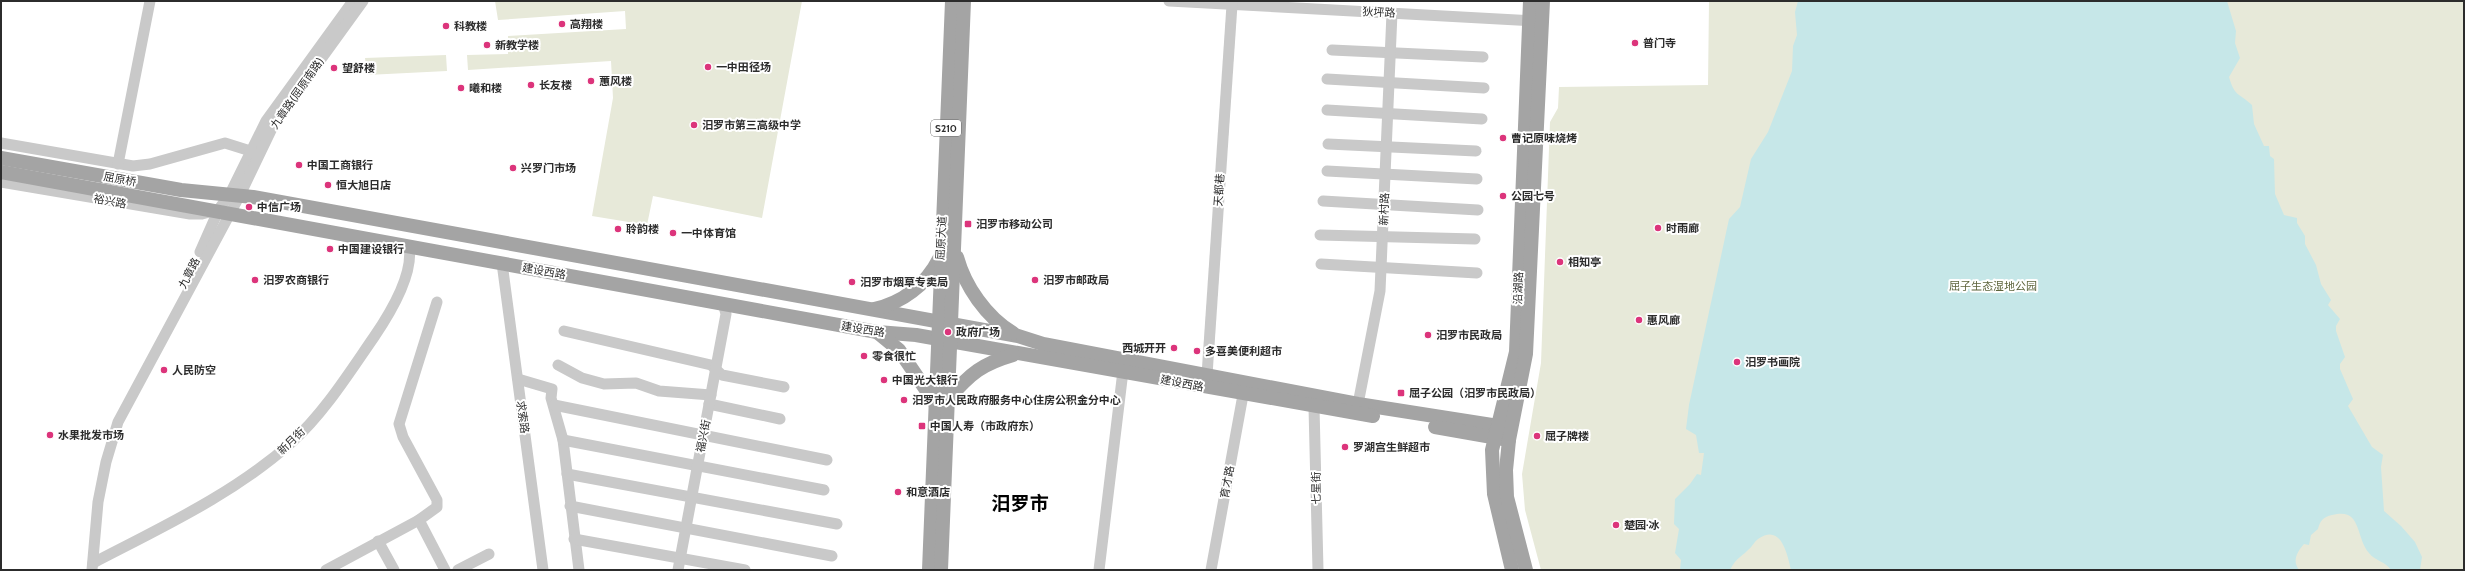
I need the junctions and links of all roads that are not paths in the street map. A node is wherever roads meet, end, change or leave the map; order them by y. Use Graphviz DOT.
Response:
graph roads {
  1 [pos="150,1"];
  2 [pos="353,1"];
  3 [pos="363,1"];
  4 [pos="952,1"];
  5 [pos="964,1"];
  6 [pos="1169,1"];
  7 [pos="1175,1"];
  8 [pos="1530,1"];
  9 [pos="1543,1"];
  10 [pos="1232,5"];
  11 [pos="1392,13"];
  12 [pos="1535,21"];
  13 [pos="1332,50"];
  14 [pos="1390,53"];
  15 [pos="1483,57"];
  16 [pos="1328,78"];
  17 [pos="1389,83"];
  18 [pos="1484,88"];
  19 [pos="1328,110"];
  20 [pos="1388,114"];
  21 [pos="1482,119"];
  22 [pos="1,143"];
  23 [pos="1328,144"];
  24 [pos="1386,147"];
  25 [pos="1476,151"];
  26 [pos="255,152"];
  27 [pos="1,158"];
  28 [pos="118,164"];
  29 [pos="1328,171"];
  30 [pos="1,172"];
  31 [pos="1385,174"];
  32 [pos="1477,179"];
  33 [pos="1,182"];
  34 [pos="235,194"];
  35 [pos="181,196"];
  36 [pos="1323,201"];
  37 [pos="1384,204"];
  38 [pos="1478,210"];
  39 [pos="224,211"];
  40 [pos="1320,235"];
  41 [pos="1383,236"];
  42 [pos="1475,239"];
  43 [pos="953,245"];
  44 [pos="409,246"];
  45 [pos="941,255"];
  46 [pos="502,263"];
  47 [pos="1321,264"];
  48 [pos="1381,268"];
  49 [pos="1477,273"];
  50 [pos="437,302"];
  51 [pos="723,303"];
  52 [pos="867,310"];
  53 [pos="944,323"];
  54 [pos="564,331"];
  55 [pos="877,332"];
  56 [pos="1018,336"];
  57 [pos="945,340"];
  58 [pos="1015,354"];
  59 [pos="558,366"];
  60 [pos="716,368"];
  61 [pos="1123,372"];
  62 [pos="1207,375"];
  63 [pos="518,379"];
  64 [pos="784,387"];
  65 [pos="1243,395"];
  66 [pos="949,398"];
  67 [pos="710,399"];
  68 [pos="1358,404"];
  69 [pos="554,405"];
  70 [pos="937,406"];
  71 [pos="1314,407"];
  72 [pos="780,419"];
  73 [pos="1496,430"];
  74 [pos="703,434"];
  75 [pos="1510,434"];
  76 [pos="563,440"];
  77 [pos="827,460"];
  78 [pos="697,466"];
  79 [pos="567,474"];
  80 [pos="824,490"];
  81 [pos="1500,496"];
  82 [pos="692,497"];
  83 [pos="570,506"];
  84 [pos="418,520"];
  85 [pos="837,524"];
  86 [pos="686,528"];
  87 [pos="574,539"];
  88 [pos="378,541"];
  89 [pos="489,554"];
  90 [pos="832,556"];
  91 [pos="680,558"];
  92 [pos="91,568"];
  93 [pos="463,569"];
  94 [pos="326,570"];
  95 [pos="394,570"];
  96 [pos="445,570"];
  97 [pos="544,570"];
  98 [pos="580,570"];
  99 [pos="678,570"];
  100 [pos="745,570"];
  101 [pos="928,570"];
  102 [pos="941,570"];
  103 [pos="1099,570"];
  104 [pos="1211,570"];
  105 [pos="1318,570"];
  106 [pos="1512,570"];
  107 [pos="1526,570"];
  1 -- 28 [label="street"];
  2 -- 26 [label="street"];
  3 -- 26 [label="street, 九章路(屈原南路)"];
  4 -- 45 [label="main road, 屈原大道 / S210"];
  5 -- 43 [label="main road, 屈原大道 / S210"];
  6 -- 7 [label="street, 狄坪路"];
  7 -- 10 [label="street, 狄坪路"];
  8 -- 12 [label="main road, 沿湖路"];
  9 -- 12 [label="main road, 沿湖路"];
  10 -- 11 [label="street, 狄坪路"];
  10 -- 62 [label="street, 天都巷"];
  11 -- 12 [label="street, 狄坪路"];
  11 -- 14 [label="street, 新村路"];
  12 -- 73 [label="main road, 沿湖路"];
  12 -- 75 [label="main road, 沿湖路"];
  13 -- 14 [label="street"];
  14 -- 15 [label="street"];
  14 -- 17 [label="street, 新村路"];
  16 -- 17 [label="street"];
  17 -- 18 [label="street"];
  17 -- 20 [label="street, 新村路"];
  19 -- 20 [label="street"];
  20 -- 21 [label="street"];
  20 -- 24 [label="street, 新村路"];
  22 -- 28 [label="street"];
  23 -- 24 [label="street"];
  24 -- 25 [label="street"];
  24 -- 31 [label="street, 新村路"];
  26 -- 28 [label="street"];
  26 -- 34 [label="street, 九章路(屈原南路)"];
  27 -- 35 [label="main road, 屈原桥"];
  29 -- 31 [label="street"];
  30 -- 35 [label="main road, 屈原桥"];
  31 -- 32 [label="street"];
  31 -- 37 [label="street, 新村路"];
  33 -- 39 [label="street, 裕兴路"];
  34 -- 35 [label="main road, 屈原桥"];
  34 -- 39 [label="street, 九章路"];
  34 -- 52 [label="main road, 建设西路"];
  35 -- 39 [label="main road, 屈原桥"];
  36 -- 37 [label="street"];
  37 -- 38 [label="street"];
  37 -- 41 [label="street, 新村路"];
  39 -- 44 [label="main road, 建设西路"];
  39 -- 92 [label="street, 九章路"];
  40 -- 41 [label="street"];
  41 -- 42 [label="street"];
  41 -- 48 [label="street, 新村路"];
  43 -- 53 [label="main road, 屈原大道 / S210"];
  43 -- 56 [label="main road"];
  44 -- 46 [label="main road, 建设西路"];
  44 -- 92 [label="street, 新月街"];
  45 -- 52 [label="main road"];
  45 -- 53 [label="main road, 屈原大道 / S210"];
  46 -- 51 [label="main road, 建设西路"];
  46 -- 63 [label="street, 求索路"];
  47 -- 48 [label="street"];
  48 -- 49 [label="street"];
  48 -- 68 [label="street, 新村路"];
  50 -- 84 [label="street"];
  51 -- 55 [label="main road, 建设西路"];
  51 -- 60 [label="street, 福兴街"];
  52 -- 53 [label="main road, 建设西路"];
  53 -- 56 [label="main road, 建设西路"];
  53 -- 57 [label="main road, 屈原大道 / S210"];
  54 -- 60 [label="street"];
  55 -- 57 [label="main road, 建设西路"];
  55 -- 70 [label="main road"];
  56 -- 62 [label="main road, 建设西路"];
  57 -- 58 [label="main road, 建设西路"];
  57 -- 66 [label="main road, 屈原大道 / S210"];
  57 -- 70 [label="main road, 屈原大道 / S210"];
  58 -- 61 [label="main road, 建设西路"];
  58 -- 66 [label="main road"];
  59 -- 67 [label="street"];
  60 -- 64 [label="street"];
  60 -- 67 [label="street, 福兴街"];
  61 -- 65 [label="main road, 建设西路"];
  61 -- 103 [label="street"];
  62 -- 68 [label="main road, 建设西路"];
  63 -- 69 [label="street"];
  63 -- 97 [label="street, 求索路"];
  65 -- 71 [label="main road, 建设西路"];
  65 -- 104 [label="street, 育才路"];
  66 -- 102 [label="main road, 屈原大道 / S210"];
  67 -- 72 [label="street"];
  67 -- 74 [label="street, 福兴街"];
  68 -- 73 [label="main road, 建设西路"];
  69 -- 74 [label="street"];
  69 -- 76 [label="street"];
  70 -- 101 [label="main road, 屈原大道 / S210"];
  71 -- 73 [label="main road, 建设西路"];
  71 -- 105 [label="street, 七星街"];
  73 -- 75 [label="main road, 建设西路"];
  73 -- 81 [label="main road, 沿湖路"];
  74 -- 77 [label="street"];
  74 -- 78 [label="street, 福兴街"];
  75 -- 81 [label="main road, 沿湖路"];
  76 -- 78 [label="street"];
  76 -- 79 [label="street"];
  78 -- 80 [label="street"];
  78 -- 82 [label="street, 福兴街"];
  79 -- 82 [label="street"];
  79 -- 83 [label="street"];
  81 -- 106 [label="main road, 沿湖路"];
  81 -- 107 [label="main road, 沿湖路"];
  82 -- 85 [label="street"];
  82 -- 86 [label="street, 福兴街"];
  83 -- 86 [label="street"];
  83 -- 87 [label="street"];
  84 -- 88 [label="street"];
  84 -- 96 [label="street"];
  86 -- 90 [label="street"];
  86 -- 91 [label="street, 福兴街"];
  87 -- 91 [label="street"];
  87 -- 98 [label="street"];
  88 -- 94 [label="street"];
  88 -- 95 [label="street"];
  89 -- 93 [label="street"];
  91 -- 99 [label="street, 福兴街"];
  91 -- 100 [label="street"];
}
